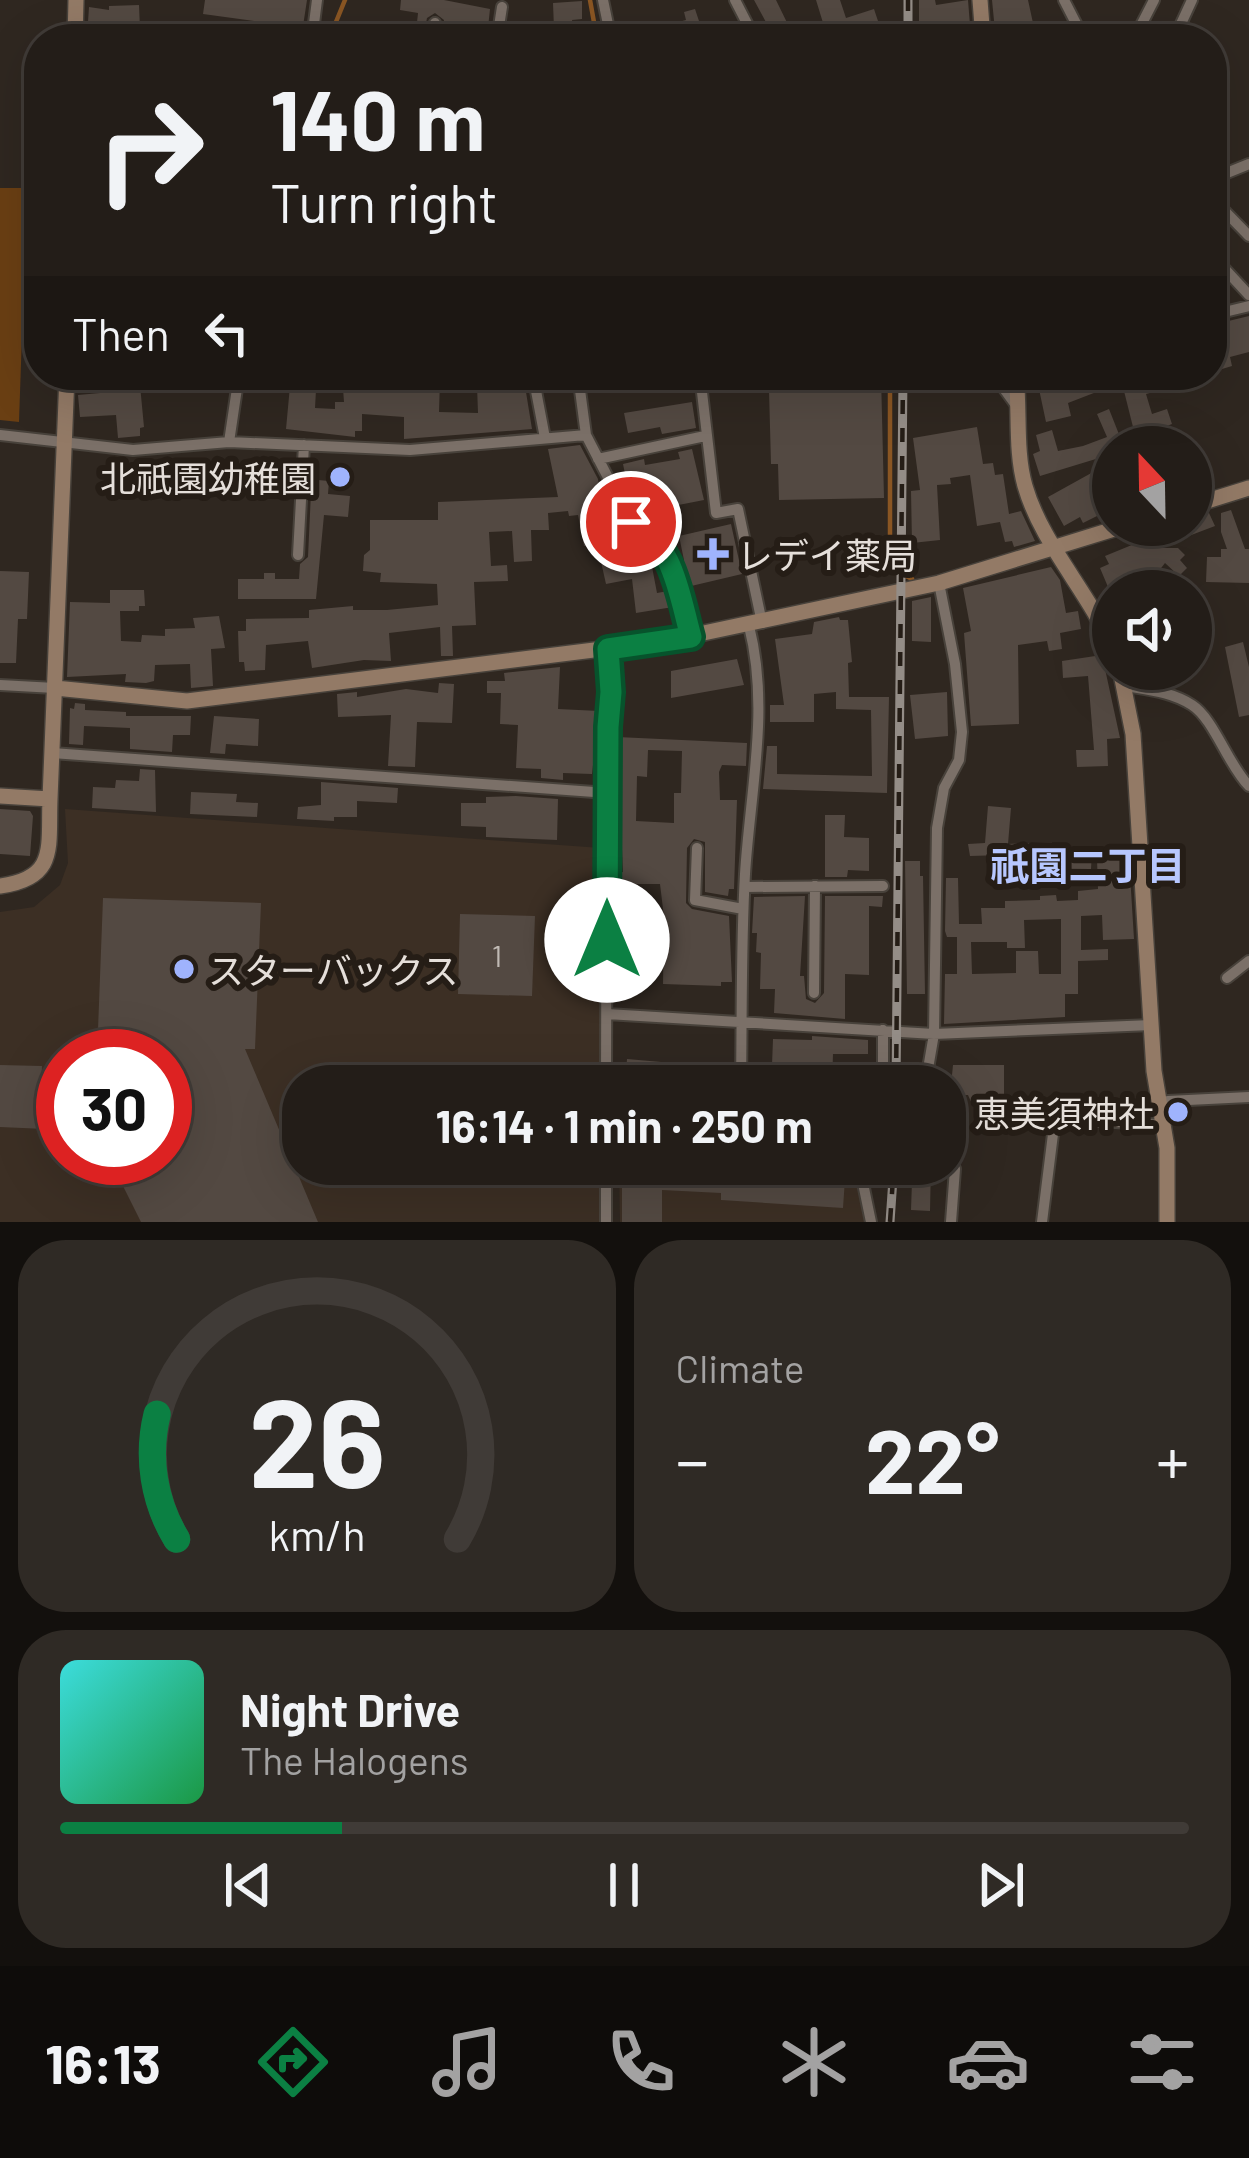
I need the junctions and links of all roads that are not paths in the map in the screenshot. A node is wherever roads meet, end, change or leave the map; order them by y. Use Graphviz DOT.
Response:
graph roads {
  1 [pos="502,7"];
  2 [pos="499,24"];
  3 [pos="1227,213"];
  4 [pos="1249,236"];
  5 [pos="1227,272"];
  6 [pos="1249,296"];
  7 [pos="67,390"];
  8 [pos="237,390"];
  9 [pos="536,390"];
  10 [pos="580,390"];
  11 [pos="701,390"];
  12 [pos="1005,390"];
  13 [pos="1018,390"];
  14 [pos="1020,410"];
  15 [pos="0,435"];
  16 [pos="586,435"];
  17 [pos="706,436"];
  18 [pos="545,439"];
  19 [pos="65,440"];
  20 [pos="229,442"];
  21 [pos="304,446"];
  22 [pos="598,458"];
  23 [pos="1249,488"];
  24 [pos="1212,499"];
  25 [pos="1092,536"];
  26 [pos="1056,547"];
  27 [pos="298,555"];
  28 [pos="939,583"];
  29 [pos="1092,605"];
  30 [pos="756,625"];
  31 [pos="691,637"];
  32 [pos="608,649"];
  33 [pos="0,685"];
  34 [pos="55,688"];
  35 [pos="1125,690"];
  36 [pos="1158,690"];
  37 [pos="52,753"];
  38 [pos="1249,785"];
  39 [pos="608,793"];
  40 [pos="0,796"];
  41 [pos="50,799"];
  42 [pos="697,848"];
  43 [pos="0,886"];
  44 [pos="745,886"];
  45 [pos="815,886"];
  46 [pos="883,886"];
  47 [pos="743,909"];
  48 [pos="1249,961"];
  49 [pos="1227,978"];
  50 [pos="814,993"];
  51 [pos="607,1014"];
  52 [pos="742,1022"];
  53 [pos="1151,1025"];
  54 [pos="883,1030"];
  55 [pos="934,1034"];
  56 [pos="606,1065"];
  57 [pos="741,1065"];
  58 [pos="883,1065"];
  59 [pos="929,1065"];
  60 [pos="1249,1097"];
  61 [pos="1157,1105"];
  62 [pos="1161,1125"];
  63 [pos="606,1185"];
  64 [pos="863,1185"];
  65 [pos="954,1185"];
  66 [pos="606,1222"];
  67 [pos="871,1222"];
  68 [pos="951,1222"];
  69 [pos="1042,1222"];
  70 [pos="1167,1222"];
  1 -- 2 [label="street"];
  3 -- 4 [label="street"];
  5 -- 6 [label="street"];
  7 -- 19 [label="street"];
  8 -- 20 [label="street"];
  9 -- 18 [label="street"];
  10 -- 16 [label="street"];
  11 -- 17 [label="street"];
  12 -- 14 [label="street"];
  13 -- 14 [label="street"];
  14 -- 26 [label="street"];
  15 -- 19 [label="street"];
  16 -- 18 [label="street"];
  16 -- 22 [label="street"];
  17 -- 22 [label="street"];
  17 -- 30 [label="street"];
  18 -- 21 [label="street"];
  19 -- 20 [label="street"];
  19 -- 34 [label="street"];
  20 -- 21 [label="street"];
  21 -- 27 [label="street"];
  22 -- 31 [label="street"];
  23 -- 24 [label="street"];
  25 -- 26 [label="street"];
  26 -- 28 [label="street"];
  26 -- 29 [label="street"];
  28 -- 30 [label="street"];
  28 -- 55 [label="street"];
  30 -- 31 [label="street"];
  30 -- 44 [label="street"];
  31 -- 32 [label="street"];
  32 -- 34 [label="street"];
  32 -- 39 [label="street"];
  33 -- 34 [label="street"];
  34 -- 37 [label="street"];
  35 -- 53 [label="street"];
  36 -- 38 [label="street"];
  37 -- 39 [label="street"];
  37 -- 41 [label="street"];
  39 -- 51 [label="street"];
  40 -- 41 [label="street"];
  41 -- 43 [label="street"];
  42 -- 47 [label="street"];
  44 -- 45 [label="street"];
  44 -- 47 [label="street"];
  45 -- 46 [label="street"];
  45 -- 50 [label="street"];
  47 -- 52 [label="street"];
  48 -- 49 [label="street"];
  51 -- 52 [label="street"];
  51 -- 56 [label="street"];
  52 -- 54 [label="street"];
  52 -- 57 [label="street"];
  53 -- 55 [label="street"];
  53 -- 61 [label="street"];
  54 -- 55 [label="street"];
  54 -- 58 [label="street"];
  55 -- 59 [label="street"];
  60 -- 61 [label="street"];
  61 -- 62 [label="street"];
  62 -- 69 [label="street"];
  62 -- 70 [label="street"];
  63 -- 66 [label="street"];
  64 -- 67 [label="street"];
  65 -- 68 [label="street"];
}
